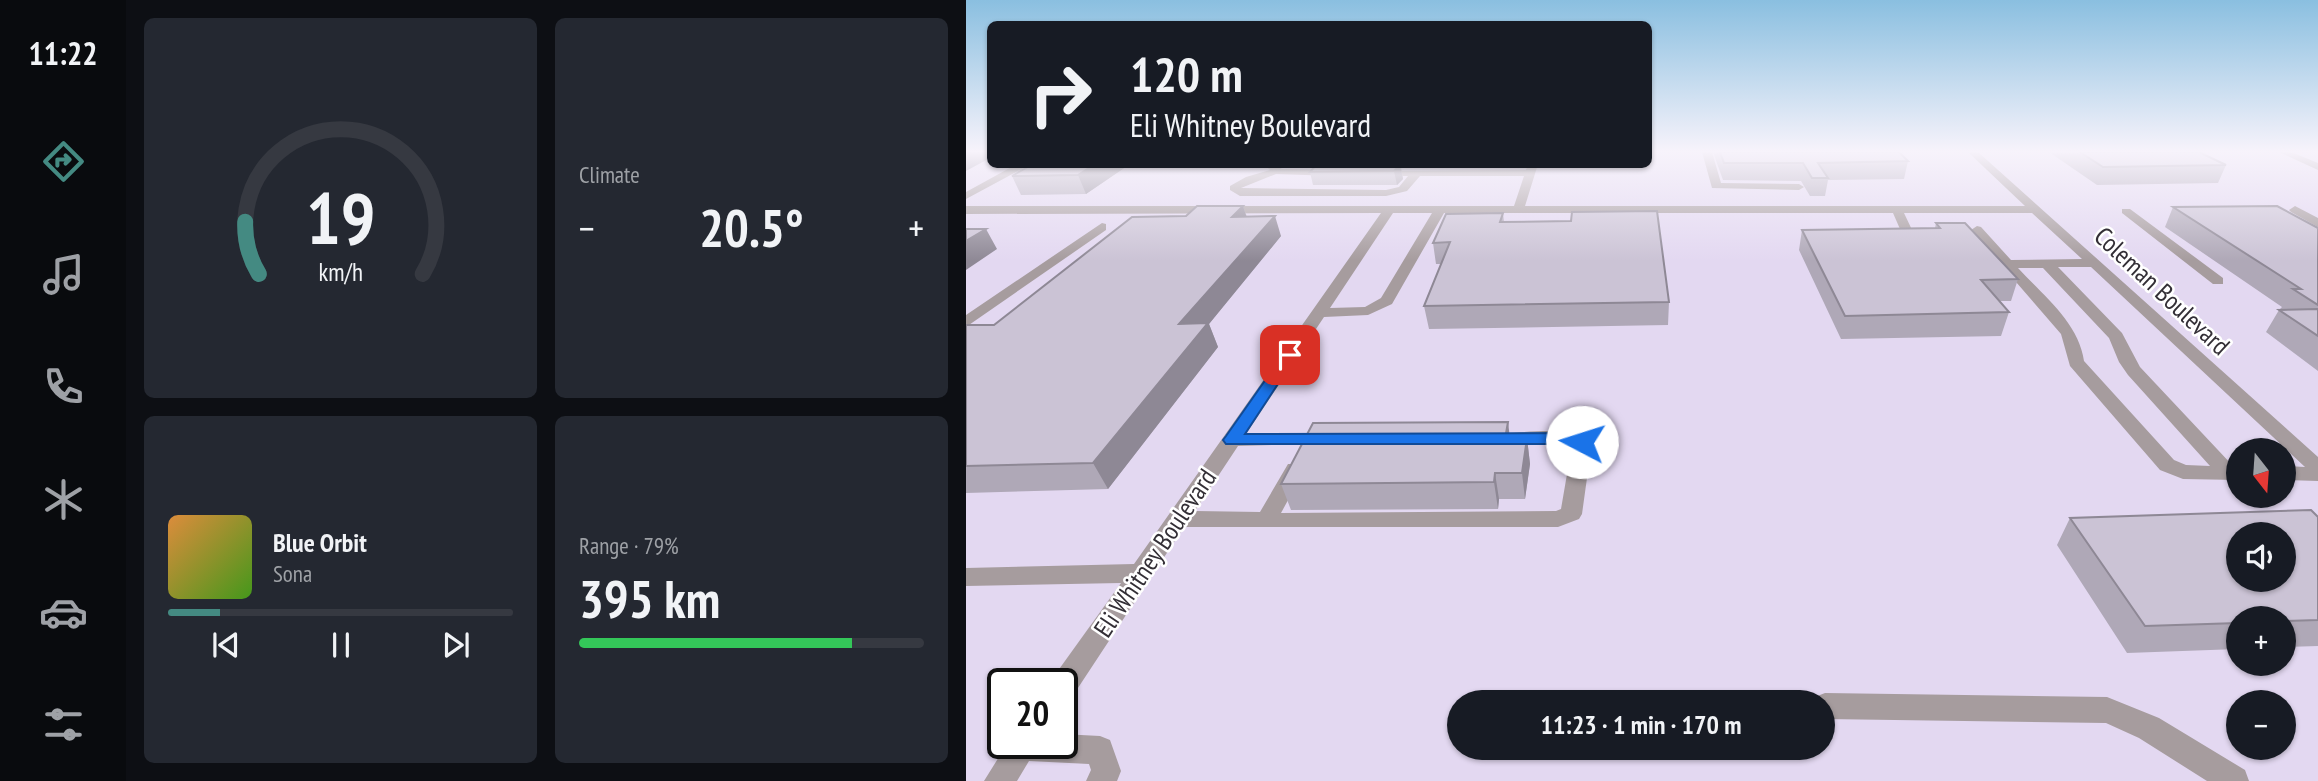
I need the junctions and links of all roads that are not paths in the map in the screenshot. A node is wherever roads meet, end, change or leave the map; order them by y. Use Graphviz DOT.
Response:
graph roads {
  1 [pos="1234,188"];
  2 [pos="1403,188"];
  3 [pos="1525,188"];
  4 [pos="2013,188"];
  5 [pos="1897,209"];
  6 [pos="2036,209"];
  7 [pos="966,210"];
  8 [pos="1127,210"];
  9 [pos="1210,210"];
  10 [pos="1389,210"];
  11 [pos="1440,210"];
  12 [pos="1518,210"];
  13 [pos="2295,210"];
  14 [pos="2126,211"];
  15 [pos="2318,223"];
  16 [pos="1188,227"];
  17 [pos="1978,230"];
  18 [pos="1872,236"];
  19 [pos="2096,263"];
  20 [pos="2006,264"];
  21 [pos="2048,265"];
  22 [pos="2218,281"];
  23 [pos="1319,313"];
  24 [pos="966,322"];
  25 [pos="1312,439"];
  26 [pos="1352,439"];
  27 [pos="1482,439"];
  28 [pos="1232,440"];
  29 [pos="2315,465"];
  30 [pos="2226,466"];
  31 [pos="2296,470"];
  32 [pos="2226,473"];
  33 [pos="1178,519"];
  34 [pos="1266,521"];
  35 [pos="1141,573"];
  36 [pos="966,577"];
  37 [pos="1076,668"];
  38 [pos="1835,706"];
  39 [pos="1078,749"];
  40 [pos="1014,759"];
  41 [pos="999,781"];
  42 [pos="1101,781"];
  43 [pos="2234,781"];
  1 -- 2 [label="street"];
  3 -- 12 [label="street"];
  4 -- 6 [label="street, Coleman Boulevard"];
  5 -- 6 [label="street"];
  5 -- 12 [label="street"];
  5 -- 18 [label="street"];
  6 -- 19 [label="street, Coleman Boulevard"];
  7 -- 8 [label="street"];
  8 -- 9 [label="street"];
  8 -- 24 [label="street"];
  9 -- 10 [label="street"];
  9 -- 16 [label="street"];
  10 -- 11 [label="street"];
  10 -- 23 [label="street, Eli Whitney Boulevard"];
  11 -- 12 [label="street"];
  11 -- 23 [label="street"];
  13 -- 15 [label="street"];
  14 -- 22 [label="street"];
  17 -- 20 [label="street"];
  19 -- 21 [label="street"];
  19 -- 29 [label="street, Coleman Boulevard"];
  20 -- 21 [label="street"];
  20 -- 32 [label="street"];
  21 -- 30 [label="street"];
  23 -- 28 [label="street, Eli Whitney Boulevard"];
  25 -- 26 [label="street"];
  25 -- 28 [label="street"];
  25 -- 34 [label="street"];
  27 -- 34 [label="street"];
  28 -- 33 [label="street, Eli Whitney Boulevard"];
  29 -- 31 [label="street"];
  33 -- 34 [label="street"];
  33 -- 35 [label="street, Eli Whitney Boulevard"];
  35 -- 36 [label="street"];
  35 -- 37 [label="street, Eli Whitney Boulevard"];
  38 -- 43 [label="street"];
  39 -- 42 [label="street"];
  40 -- 41 [label="street"];
}
